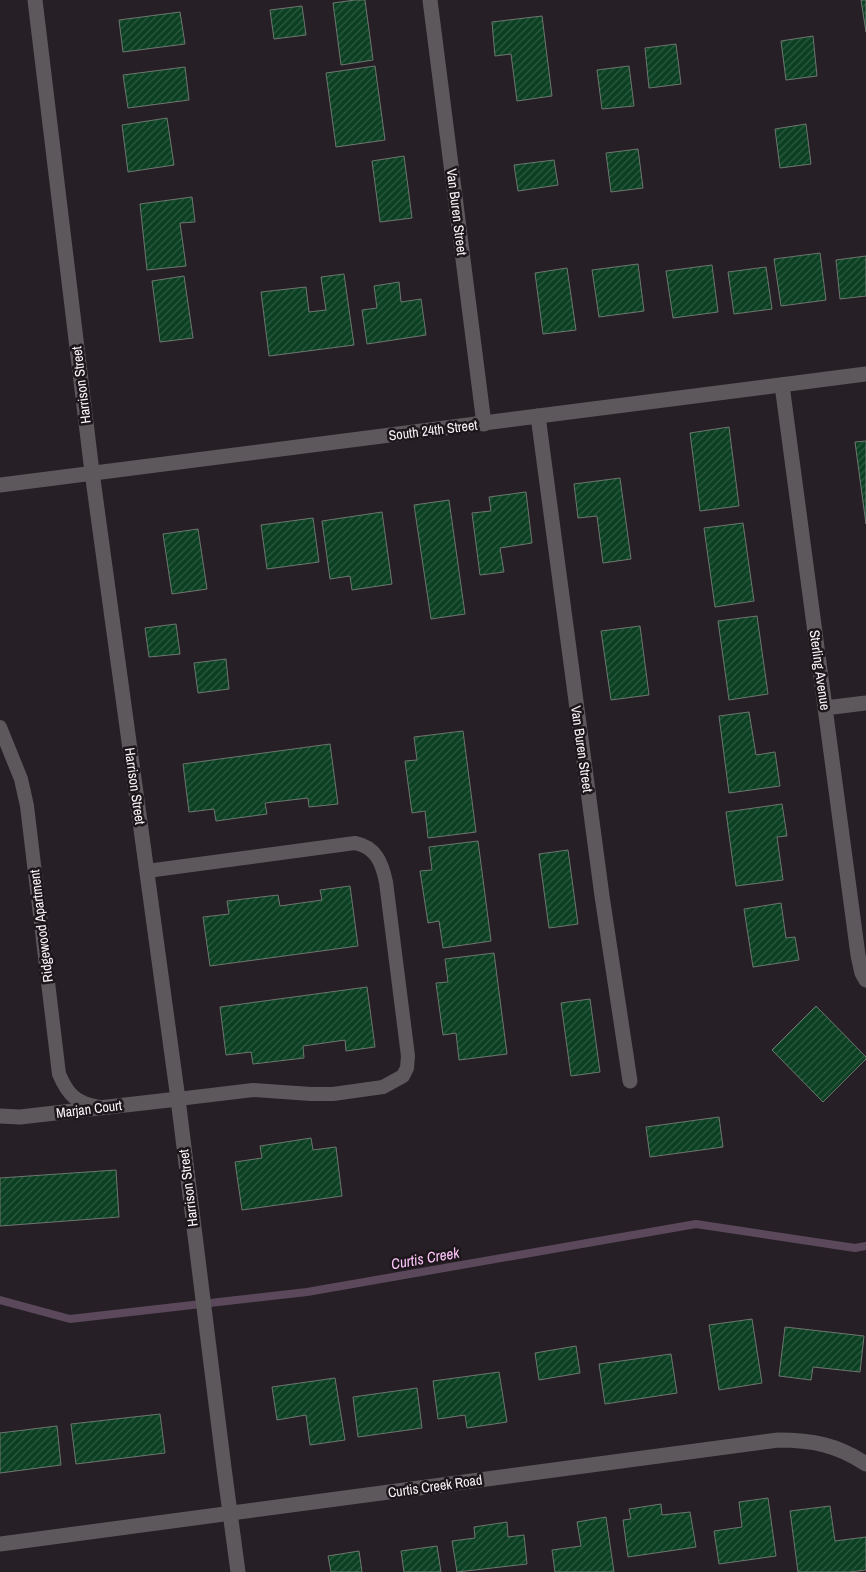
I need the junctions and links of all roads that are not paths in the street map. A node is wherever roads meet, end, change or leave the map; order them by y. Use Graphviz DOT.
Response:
graph roads {
  1 [pos="35,0"];
  2 [pos="430,0"];
  3 [pos="866,374"];
  4 [pos="782,385"];
  5 [pos="538,416"];
  6 [pos="484,424"];
  7 [pos="92,472"];
  8 [pos="0,485"];
  9 [pos="866,703"];
  10 [pos="825,708"];
  11 [pos="0,727"];
  12 [pos="147,871"];
  13 [pos="866,980"];
  14 [pos="630,1081"];
  15 [pos="178,1099"];
  16 [pos="99,1107"];
  17 [pos="0,1116"];
  18 [pos="866,1464"];
  19 [pos="230,1513"];
  20 [pos="0,1544"];
  21 [pos="238,1572"];
  1 -- 7 [label="street, Harrison Street"];
  2 -- 6 [label="street, Van Buren Street"];
  3 -- 4 [label="street, South 24th Street"];
  4 -- 5 [label="street, South 24th Street"];
  4 -- 10 [label="street, Sterling Avenue"];
  5 -- 6 [label="street, South 24th Street"];
  5 -- 14 [label="street, Van Buren Street"];
  6 -- 7 [label="street, South 24th Street"];
  7 -- 8 [label="street, South 24th Street"];
  7 -- 12 [label="street, Harrison Street"];
  9 -- 10 [label="street"];
  10 -- 13 [label="street, Sterling Avenue"];
  11 -- 16 [label="lane, Ridgewood Apartment"];
  12 -- 15 [label="street, Harrison Street"];
  12 -- 15 [label="lane"];
  15 -- 16 [label="street, Marjan Court"];
  15 -- 19 [label="street, Harrison Street"];
  16 -- 17 [label="street, Marjan Court"];
  18 -- 19 [label="street, Curtis Creek Road"];
  19 -- 20 [label="street, Curtis Creek Road"];
  19 -- 21 [label="street, Harrison Street"];
}
